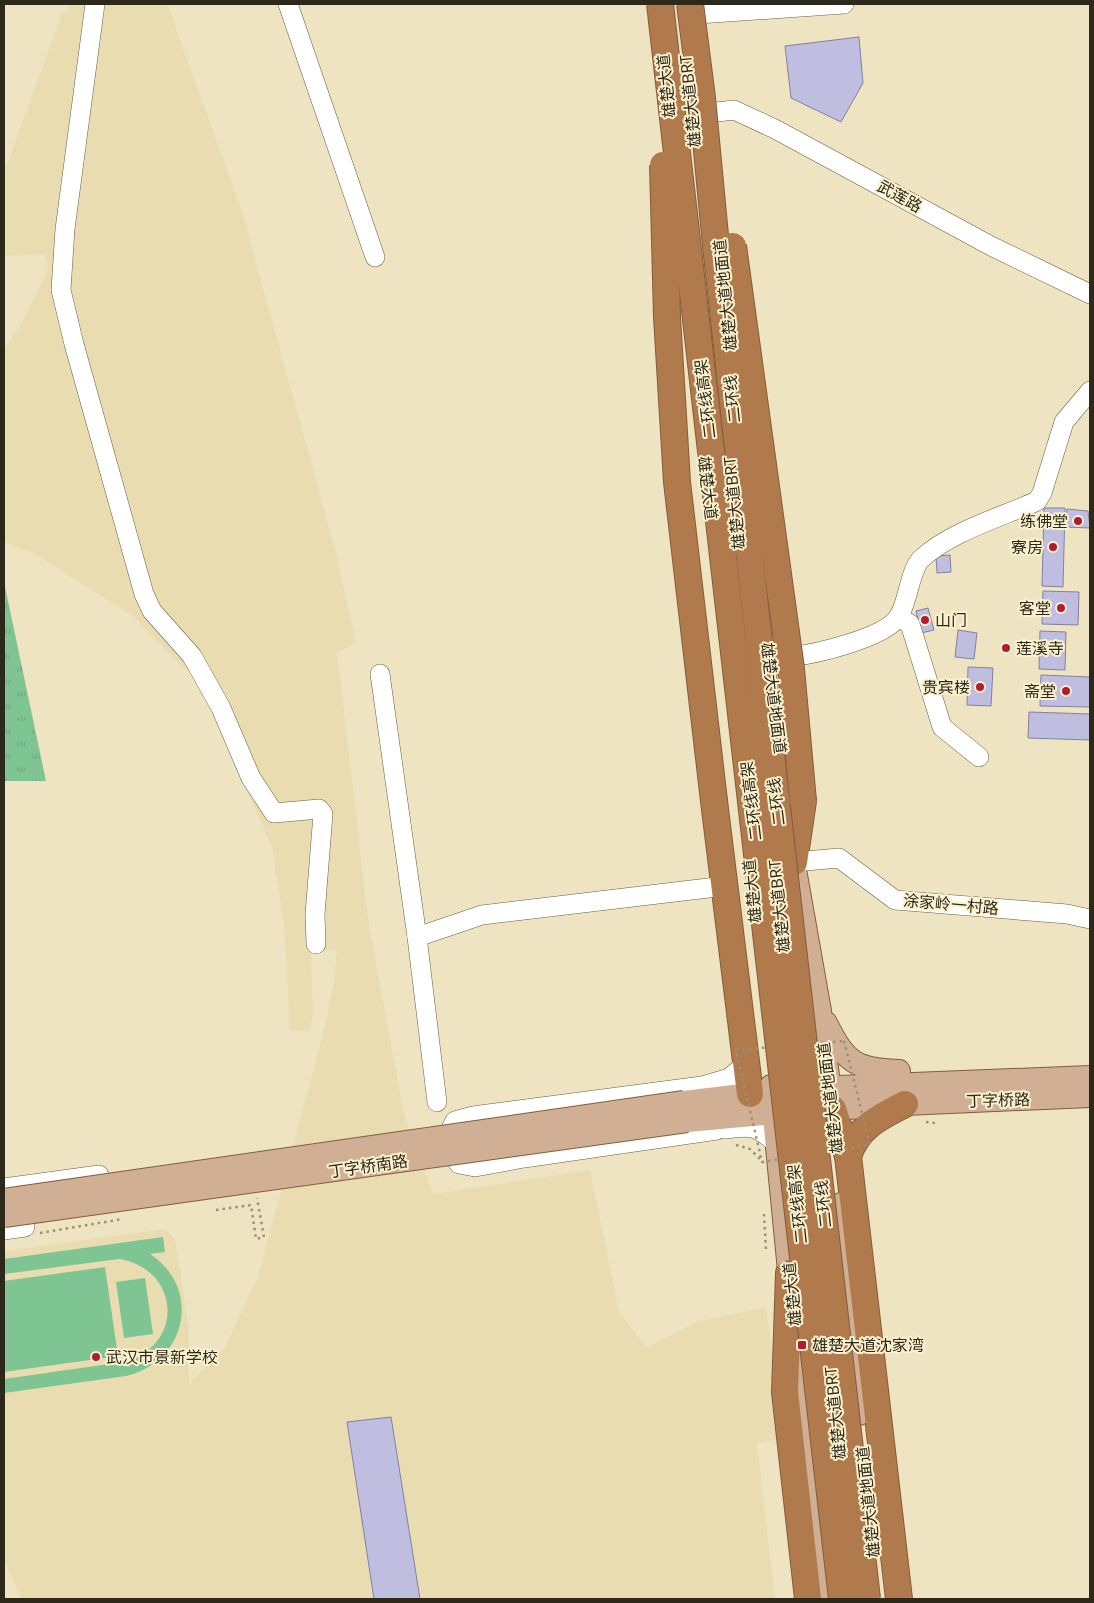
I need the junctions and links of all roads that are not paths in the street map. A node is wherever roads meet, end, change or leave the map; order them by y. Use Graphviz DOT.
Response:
graph roads {
  1 [pos="95,4"];
  2 [pos="288,4"];
  3 [pos="659,4"];
  4 [pos="844,4"];
  5 [pos="691,6"];
  6 [pos="670,102"];
  7 [pos="705,106"];
  8 [pos="375,257"];
  9 [pos="1090,294"];
  10 [pos="1090,392"];
  11 [pos="908,621"];
  12 [pos="790,657"];
  13 [pos="380,674"];
  14 [pos="979,757"];
  15 [pos="794,862"];
  16 [pos="725,886"];
  17 [pos="1090,919"];
  18 [pos="417,937"];
  19 [pos="316,944"];
  20 [pos="820,1011"];
  21 [pos="737,1054"];
  22 [pos="1090,1077"];
  23 [pos="922,1082"];
  24 [pos="702,1086"];
  25 [pos="800,1089"];
  26 [pos="1090,1096"];
  27 [pos="831,1098"];
  28 [pos="437,1102"];
  29 [pos="686,1112"];
  30 [pos="738,1112"];
  31 [pos="804,1112"];
  32 [pos="912,1113"];
  33 [pos="774,1114"];
  34 [pos="776,1143"];
  35 [pos="862,1152"];
  36 [pos="100,1175"];
  37 [pos="9,1191"];
  38 [pos="4,1216"];
  39 [pos="4,1230"];
  40 [pos="789,1273"];
  41 [pos="808,1599"];
  42 [pos="828,1599"];
  43 [pos="842,1599"];
  44 [pos="854,1599"];
  45 [pos="867,1599"];
  46 [pos="878,1599"];
  47 [pos="899,1599"];
  1 -- 19 [label="street"];
  2 -- 8 [label="street"];
  3 -- 6 [label="highway, 二环线高架, bridge"];
  3 -- 30 [label="main road, 雄楚大道"];
  4 -- 5 [label="street"];
  5 -- 7 [label="highway, 二环线, bridge"];
  5 -- 25 [label="street, 雄楚大道BRT"];
  6 -- 16 [label="highway, bridge"];
  6 -- 43 [label="highway, 二环线高架, bridge"];
  7 -- 9 [label="street, 武莲路"];
  7 -- 12 [label="highway, bridge"];
  7 -- 15 [label="main road, 雄楚大道地面道"];
  7 -- 45 [label="highway, 二环线, bridge"];
  10 -- 11 [label="street"];
  11 -- 12 [label="street"];
  11 -- 14 [label="street"];
  12 -- 15 [label="highway, bridge"];
  13 -- 18 [label="street"];
  15 -- 17 [label="street, 涂家岭一村路"];
  15 -- 20 [label="main road, 雄楚大道地面道"];
  16 -- 18 [label="street"];
  16 -- 21 [label="highway"];
  18 -- 28 [label="street"];
  20 -- 23 [label="main road"];
  20 -- 27 [label="main road, 雄楚大道地面道"];
  21 -- 24 [label="street"];
  21 -- 30 [label="highway"];
  22 -- 23 [label="main road, 丁字桥路"];
  23 -- 27 [label="main road, 丁字桥路"];
  24 -- 30 [label="street"];
  24 -- 30 [label="street"];
  25 -- 27 [label="main road"];
  25 -- 30 [label="main road"];
  25 -- 31 [label="street, 雄楚大道BRT"];
  26 -- 32 [label="main road, 丁字桥路"];
  27 -- 31 [label="main road"];
  27 -- 32 [label="main road, 丁字桥路"];
  27 -- 35 [label="highway"];
  27 -- 46 [label="main road, 雄楚大道地面道"];
  29 -- 30 [label="main road, 丁字桥南路"];
  29 -- 37 [label="main road, 丁字桥南路, bridge"];
  29 -- 38 [label="main road, 丁字桥南路, bridge"];
  30 -- 33 [label="main road, 雄楚大道"];
  30 -- 33 [label="main road"];
  30 -- 34 [label="street"];
  31 -- 33 [label="main road"];
  31 -- 44 [label="street, 雄楚大道BRT"];
  32 -- 35 [label="highway"];
  33 -- 34 [label="main road, 雄楚大道"];
  34 -- 40 [label="main road, 雄楚大道"];
  35 -- 47 [label="highway"];
  36 -- 37 [label="street"];
  37 -- 39 [label="street"];
  40 -- 41 [label="highway"];
  40 -- 42 [label="main road, 雄楚大道"];
}
